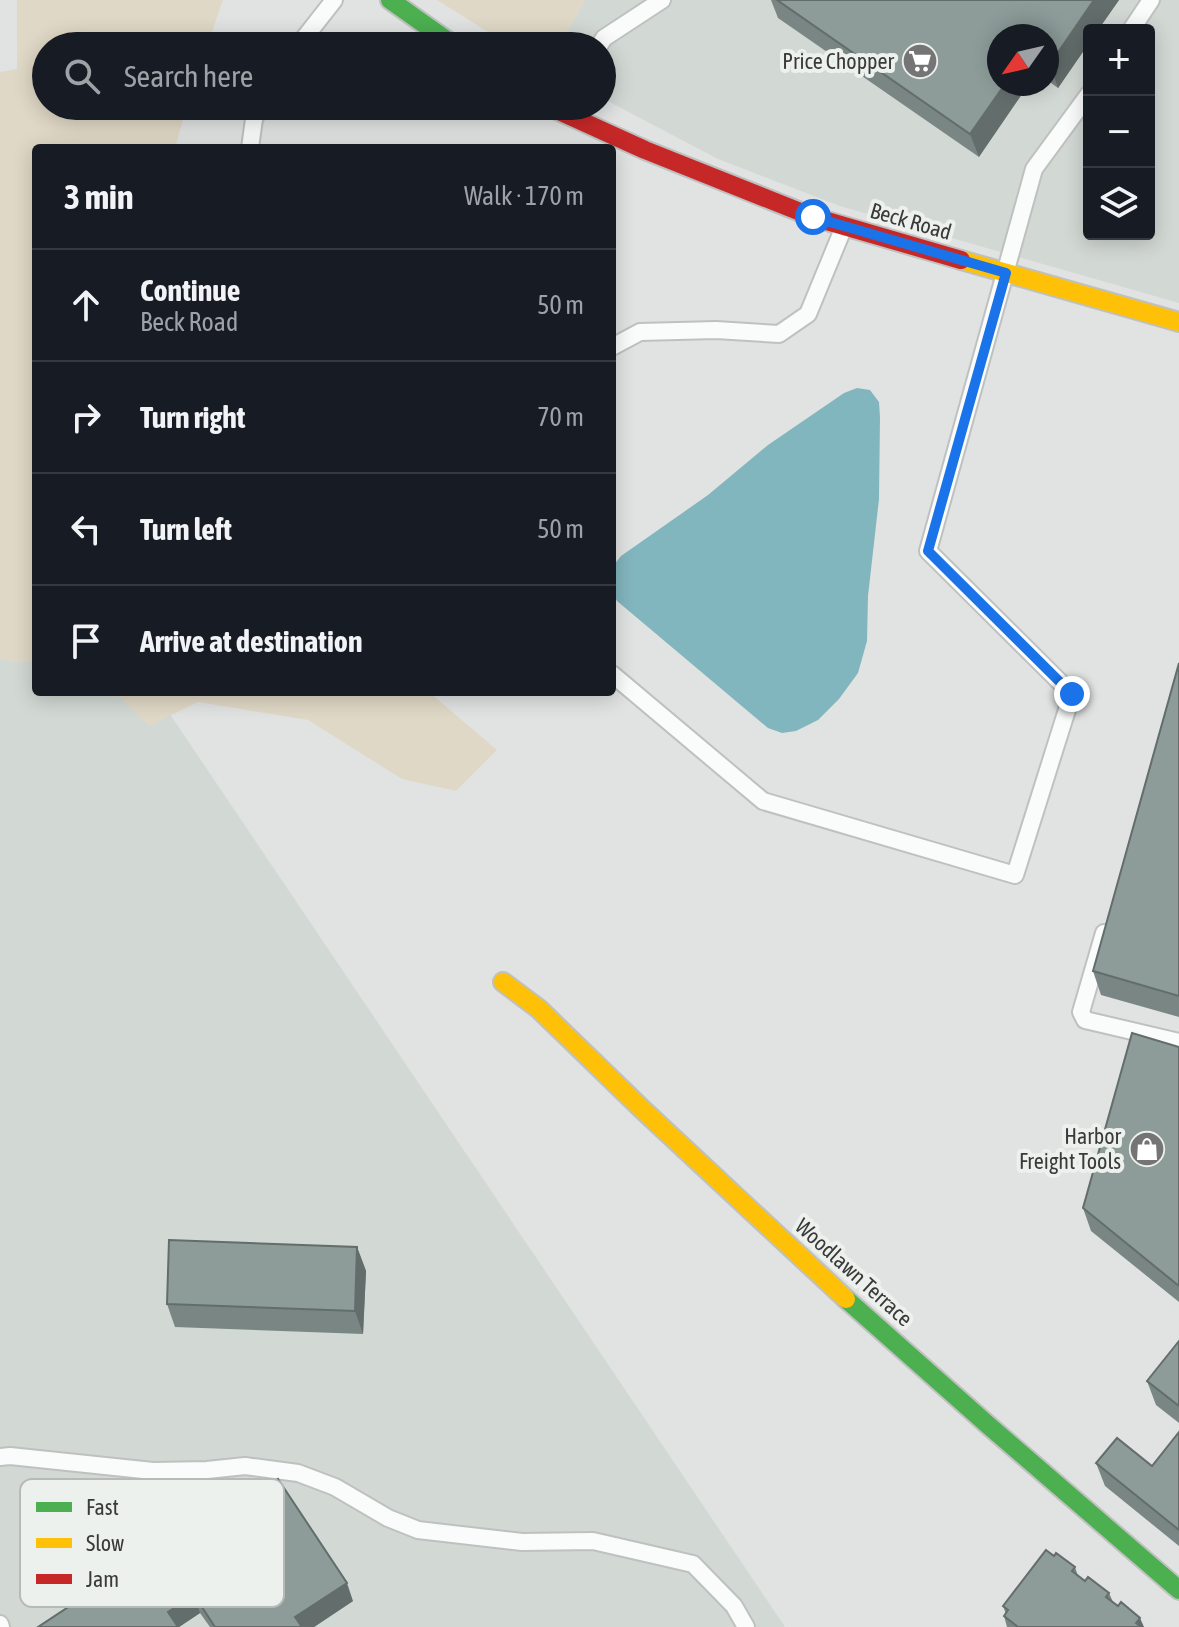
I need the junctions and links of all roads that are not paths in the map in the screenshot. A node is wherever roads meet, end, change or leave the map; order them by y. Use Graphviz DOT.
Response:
graph roads {
  1 [pos="334,0"];
  2 [pos="390,0"];
  3 [pos="662,0"];
  4 [pos="1151,0"];
  5 [pos="1135,24"];
  6 [pos="309,32"];
  7 [pos="435,32"];
  8 [pos="613,32"];
  9 [pos="1088,96"];
  10 [pos="254,120"];
  11 [pos="581,120"];
  12 [pos="251,144"];
  13 [pos="843,226"];
  14 [pos="1006,273"];
  15 [pos="1179,322"];
  16 [pos="616,345"];
  17 [pos="616,677"];
  18 [pos="1107,923"];
  19 [pos="503,982"];
  20 [pos="1179,1042"];
  21 [pos="0,1457"];
  22 [pos="1179,1590"];
  23 [pos="746,1627"];
  1 -- 6 [label="lane"];
  2 -- 7 [label="street"];
  3 -- 8 [label="lane"];
  4 -- 5 [label="lane"];
  9 -- 14 [label="lane"];
  10 -- 12 [label="lane"];
  11 -- 13 [label="street, Beck Road"];
  13 -- 14 [label="street, Beck Road"];
  13 -- 16 [label="lane"];
  14 -- 15 [label="street, Beck Road"];
  14 -- 17 [label="lane"];
  18 -- 20 [label="lane"];
  19 -- 22 [label="street, Woodlawn Terrace"];
  21 -- 23 [label="lane"];
}
